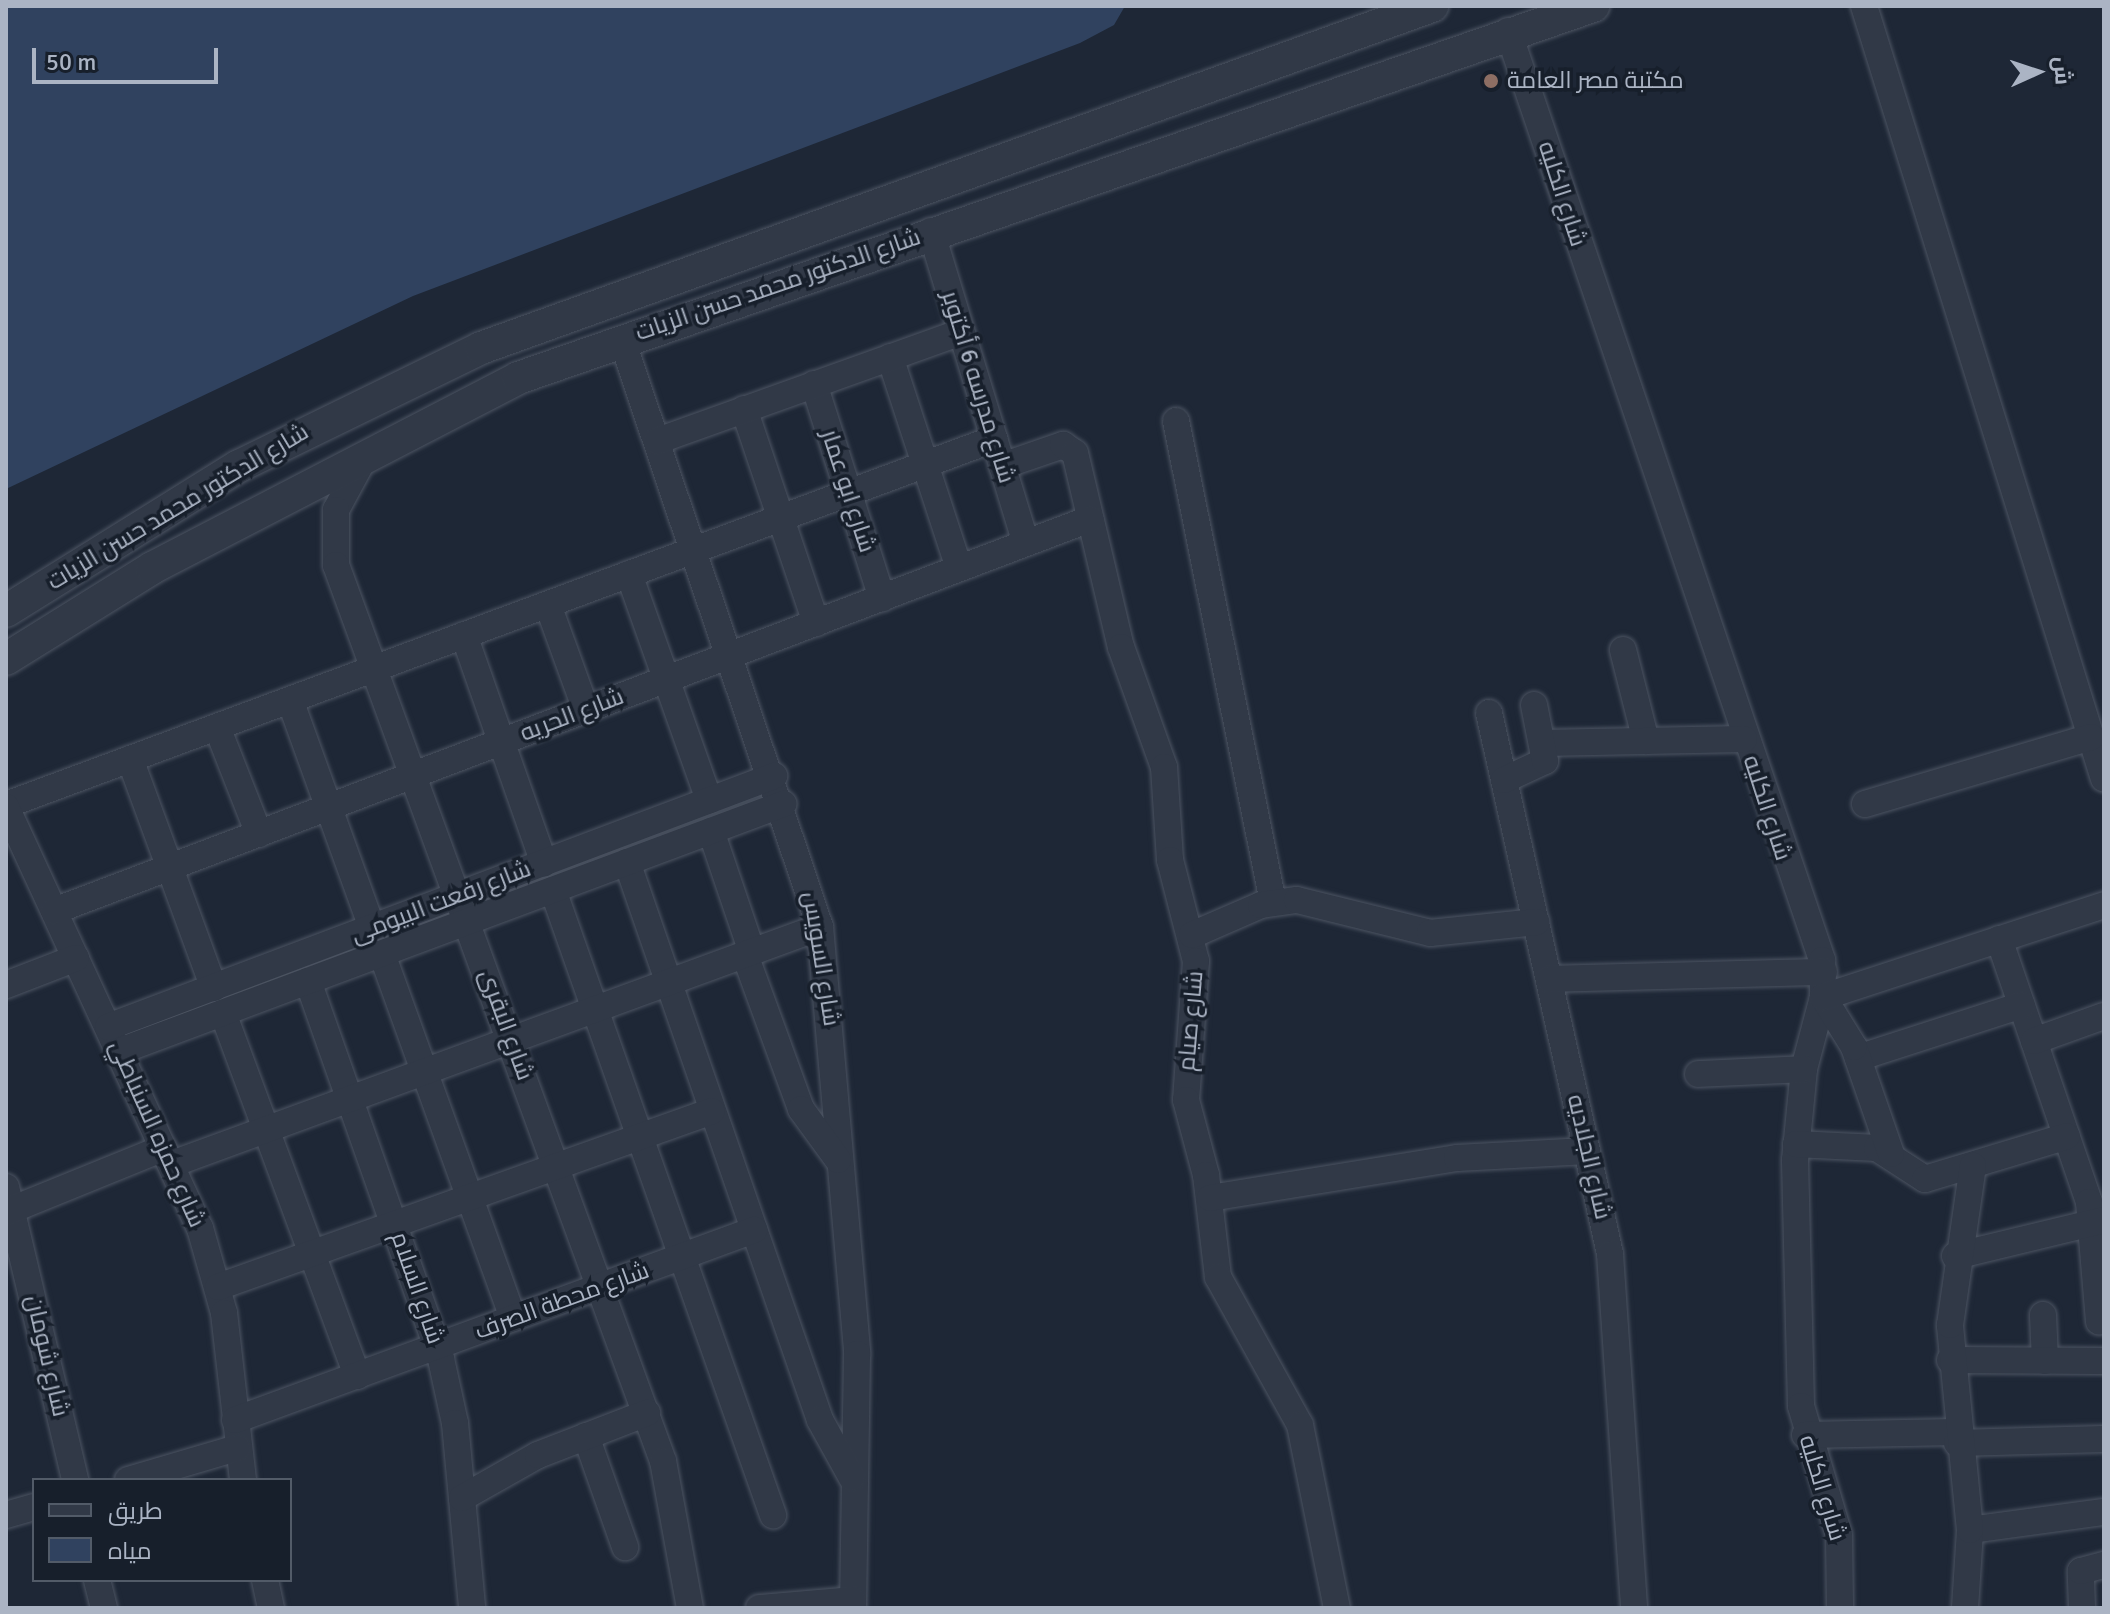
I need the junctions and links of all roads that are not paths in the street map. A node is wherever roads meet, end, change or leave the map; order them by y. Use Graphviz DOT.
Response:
graph roads {
  1 [pos="1432,6"];
  2 [pos="1593,6"];
  3 [pos="1864,6"];
  4 [pos="1508,31"];
  5 [pos="931,231"];
  6 [pos="961,332"];
  7 [pos="622,340"];
  8 [pos="890,357"];
  9 [pos="814,384"];
  10 [pos="744,409"];
  11 [pos="1176,421"];
  12 [pos="994,439"];
  13 [pos="657,441"];
  14 [pos="279,445"];
  15 [pos="370,453"];
  16 [pos="925,465"];
  17 [pos="1002,466"];
  18 [pos="200,489"];
  19 [pos="305,490"];
  20 [pos="848,493"];
  21 [pos="781,518"];
  22 [pos="1090,519"];
  23 [pos="232,530"];
  24 [pos="1026,543"];
  25 [pos="695,550"];
  26 [pos="959,568"];
  27 [pos="629,574"];
  28 [pos="882,598"];
  29 [pos="548,605"];
  30 [pos="6,611"];
  31 [pos="816,623"];
  32 [pos="464,635"];
  33 [pos="1623,650"];
  34 [pos="731,655"];
  35 [pos="6,659"];
  36 [pos="374,668"];
  37 [pos="667,679"];
  38 [pos="290,700"];
  39 [pos="1534,705"];
  40 [pos="586,710"];
  41 [pos="1489,713"];
  42 [pos="217,727"];
  43 [pos="1744,739"];
  44 [pos="1646,741"];
  45 [pos="501,742"];
  46 [pos="1542,743"];
  47 [pos="2097,746"];
  48 [pos="130,759"];
  49 [pos="414,775"];
  50 [pos="774,776"];
  51 [pos="2104,779"];
  52 [pos="1504,780"];
  53 [pos="709,800"];
  54 [pos="783,804"];
  55 [pos="1865,804"];
  56 [pos="6,806"];
  57 [pos="329,807"];
  58 [pos="711,831"];
  59 [pos="259,834"];
  60 [pos="627,862"];
  61 [pos="544,863"];
  62 [pos="170,868"];
  63 [pos="553,890"];
  64 [pos="458,895"];
  65 [pos="1273,902"];
  66 [pos="2104,905"];
  67 [pos="54,911"];
  68 [pos="468,921"];
  69 [pos="1536,922"];
  70 [pos="820,927"];
  71 [pos="372,928"];
  72 [pos="1192,935"];
  73 [pos="1999,939"];
  74 [pos="382,954"];
  75 [pos="748,954"];
  76 [pos="76,958"];
  77 [pos="1549,979"];
  78 [pos="308,981"];
  79 [pos="668,983"];
  80 [pos="6,985"];
  81 [pos="1824,985"];
  82 [pos="214,988"];
  83 [pos="2022,1005"];
  84 [pos="595,1009"];
  85 [pos="223,1013"];
  86 [pos="2104,1016"];
  87 [pos="108,1027"];
  88 [pos="512,1040"];
  89 [pos="2034,1041"];
  90 [pos="120,1051"];
  91 [pos="1858,1058"];
  92 [pos="1804,1069"];
  93 [pos="424,1072"];
  94 [pos="1698,1074"];
  95 [pos="350,1099"];
  96 [pos="712,1111"];
  97 [pos="266,1130"];
  98 [pos="640,1136"];
  99 [pos="2067,1136"];
  100 [pos="1796,1144"];
  101 [pos="1587,1151"];
  102 [pos="1891,1154"];
  103 [pos="168,1156"];
  104 [pos="838,1160"];
  105 [pos="559,1165"];
  106 [pos="1973,1166"];
  107 [pos="470,1197"];
  108 [pos="1210,1198"];
  109 [pos="8,1203"];
  110 [pos="2099,1221"];
  111 [pos="394,1224"];
  112 [pos="754,1230"];
  113 [pos="312,1253"];
  114 [pos="1955,1256"];
  115 [pos="682,1257"];
  116 [pos="603,1286"];
  117 [pos="218,1287"];
  118 [pos="2043,1315"];
  119 [pos="513,1318"];
  120 [pos="2099,1322"];
  121 [pos="437,1346"];
  122 [pos="1950,1360"];
  123 [pos="2045,1361"];
  124 [pos="2104,1361"];
  125 [pos="357,1376"];
  126 [pos="647,1413"];
  127 [pos="235,1420"];
  128 [pos="1805,1435"];
  129 [pos="586,1436"];
  130 [pos="1956,1437"];
  131 [pos="2104,1439"];
  132 [pos="237,1448"];
  133 [pos="75,1478"];
  134 [pos="135,1478"];
  135 [pos="243,1478"];
  136 [pos="852,1478"];
  137 [pos="462,1498"];
  138 [pos="32,1508"];
  139 [pos="2104,1512"];
  140 [pos="6,1515"];
  141 [pos="773,1515"];
  142 [pos="1970,1530"];
  143 [pos="625,1547"];
  144 [pos="2104,1565"];
  145 [pos="98,1582"];
  146 [pos="265,1582"];
  147 [pos="853,1604"];
  148 [pos="104,1608"];
  149 [pos="271,1608"];
  150 [pos="472,1608"];
  151 [pos="690,1608"];
  152 [pos="759,1608"];
  153 [pos="1337,1608"];
  154 [pos="1634,1608"];
  155 [pos="1840,1608"];
  156 [pos="1965,1608"];
  157 [pos="2082,1608"];
  1 -- 14 [label="street, شارع الدكتور محمد حسن الزيات"];
  2 -- 4 [label="street, شارع الدكتور محمد حسن الزيات"];
  3 -- 47 [label="street"];
  4 -- 5 [label="street, شارع الدكتور محمد حسن الزيات"];
  4 -- 43 [label="street, شارع الكليه"];
  5 -- 6 [label="street, شارع مدرسه 6 أكتوبر"];
  5 -- 7 [label="street, شارع الدكتور محمد حسن الزيات"];
  6 -- 8 [label="street"];
  6 -- 12 [label="street, شارع مدرسه 6 أكتوبر"];
  7 -- 13 [label="street, شارع السويس"];
  7 -- 15 [label="street, شارع الدكتور محمد حسن الزيات"];
  8 -- 9 [label="street"];
  8 -- 16 [label="street"];
  9 -- 10 [label="street"];
  9 -- 20 [label="street, شارع ابو عمار"];
  10 -- 13 [label="street"];
  10 -- 21 [label="street"];
  11 -- 65 [label="street"];
  12 -- 16 [label="street"];
  12 -- 17 [label="street, شارع مدرسه 6 أكتوبر"];
  13 -- 25 [label="street, شارع السويس"];
  14 -- 18 [label="street, شارع الدكتور محمد حسن الزيات"];
  14 -- 19 [label="street"];
  15 -- 19 [label="street, شارع الدكتور محمد حسن الزيات"];
  15 -- 36 [label="street, شارع البقرى"];
  16 -- 20 [label="street"];
  16 -- 26 [label="street"];
  17 -- 22 [label="street, شارع صيام"];
  17 -- 24 [label="street, شارع مدرسه 6 أكتوبر"];
  18 -- 23 [label="street"];
  18 -- 30 [label="street, شارع الدكتور محمد حسن الزيات"];
  19 -- 23 [label="street, شارع الدكتور محمد حسن الزيات"];
  20 -- 21 [label="street"];
  20 -- 28 [label="street, شارع ابو عمار"];
  21 -- 25 [label="street"];
  21 -- 31 [label="street"];
  22 -- 24 [label="street, شارع الحريه"];
  22 -- 72 [label="street, شارع صيام"];
  23 -- 35 [label="street, شارع الدكتور محمد حسن الزيات"];
  24 -- 26 [label="street, شارع الحريه"];
  25 -- 27 [label="street"];
  25 -- 34 [label="street, شارع السويس"];
  26 -- 28 [label="street, شارع الحريه"];
  27 -- 29 [label="street"];
  27 -- 37 [label="street"];
  28 -- 31 [label="street, شارع الحريه"];
  29 -- 32 [label="street"];
  29 -- 40 [label="street"];
  31 -- 34 [label="street, شارع الحريه"];
  32 -- 36 [label="street"];
  32 -- 45 [label="street"];
  33 -- 44 [label="street"];
  34 -- 37 [label="street, شارع الحريه"];
  34 -- 50 [label="street, شارع السويس"];
  36 -- 38 [label="street"];
  36 -- 49 [label="street, شارع البقرى"];
  37 -- 40 [label="street, شارع الحريه"];
  37 -- 53 [label="street"];
  38 -- 42 [label="street"];
  38 -- 57 [label="street"];
  39 -- 46 [label="street"];
  40 -- 45 [label="street, شارع الحريه"];
  41 -- 52 [label="street, شارع الجلاديه"];
  42 -- 48 [label="street"];
  42 -- 59 [label="street"];
  43 -- 44 [label="street"];
  43 -- 81 [label="street, شارع الكليه"];
  44 -- 46 [label="street"];
  45 -- 49 [label="street, شارع الحريه"];
  45 -- 61 [label="street"];
  46 -- 52 [label="street"];
  47 -- 51 [label="street"];
  47 -- 55 [label="street"];
  48 -- 56 [label="street"];
  48 -- 62 [label="street"];
  49 -- 57 [label="street, شارع الحريه"];
  49 -- 64 [label="street, شارع البقرى"];
  50 -- 53 [label="street, شارع رفعت البيومى"];
  50 -- 54 [label="street, شارع السويس"];
  52 -- 69 [label="street, شارع الجلاديه"];
  53 -- 61 [label="street, شارع رفعت البيومى"];
  54 -- 58 [label="street, شارع رفعت البيومى"];
  54 -- 70 [label="street, شارع السويس"];
  56 -- 67 [label="street, شارع حمزه السنباطي"];
  57 -- 59 [label="street, شارع الحريه"];
  57 -- 71 [label="street"];
  58 -- 60 [label="street, شارع رفعت البيومى"];
  58 -- 75 [label="street"];
  59 -- 62 [label="street, شارع الحريه"];
  60 -- 63 [label="street, شارع رفعت البيومى"];
  60 -- 79 [label="street"];
  61 -- 64 [label="street, شارع رفعت البيومى"];
  62 -- 67 [label="street, شارع الحريه"];
  62 -- 82 [label="street"];
  63 -- 68 [label="street, شارع رفعت البيومى"];
  63 -- 84 [label="street"];
  64 -- 68 [label="street, شارع البقرى"];
  64 -- 71 [label="street, شارع رفعت البيومى"];
  65 -- 69 [label="street"];
  65 -- 72 [label="street"];
  66 -- 73 [label="street"];
  67 -- 76 [label="street, شارع حمزه السنباطي"];
  68 -- 74 [label="street, شارع رفعت البيومى"];
  68 -- 88 [label="street, شارع البقرى"];
  69 -- 77 [label="street, شارع الجلاديه"];
  70 -- 75 [label="street"];
  70 -- 104 [label="street, شارع السويس"];
  71 -- 82 [label="street, شارع رفعت البيومى"];
  72 -- 108 [label="street, شارع صيام"];
  73 -- 81 [label="street"];
  73 -- 83 [label="street"];
  74 -- 78 [label="street, شارع رفعت البيومى"];
  74 -- 93 [label="street"];
  75 -- 79 [label="street"];
  75 -- 104 [label="street"];
  76 -- 80 [label="street"];
  76 -- 87 [label="street, شارع حمزه السنباطي"];
  77 -- 81 [label="street"];
  77 -- 101 [label="street, شارع الجلاديه"];
  78 -- 85 [label="street, شارع رفعت البيومى"];
  78 -- 95 [label="street, شارع السلام"];
  79 -- 84 [label="street"];
  79 -- 96 [label="street"];
  81 -- 91 [label="street"];
  81 -- 92 [label="street, شارع الكليه"];
  82 -- 87 [label="street, شارع رفعت البيومى"];
  83 -- 89 [label="street"];
  83 -- 91 [label="street"];
  84 -- 88 [label="street"];
  84 -- 98 [label="street"];
  85 -- 90 [label="street, شارع رفعت البيومى"];
  85 -- 97 [label="street"];
  86 -- 89 [label="street"];
  87 -- 90 [label="street, شارع حمزه السنباطي"];
  88 -- 93 [label="street"];
  88 -- 105 [label="street, شارع البقرى"];
  89 -- 99 [label="street"];
  90 -- 103 [label="street, شارع حمزه السنباطي"];
  91 -- 102 [label="street"];
  92 -- 94 [label="street"];
  92 -- 100 [label="street, شارع الكليه"];
  93 -- 95 [label="street"];
  93 -- 107 [label="street"];
  95 -- 97 [label="street"];
  95 -- 111 [label="street, شارع السلام"];
  96 -- 98 [label="street"];
  96 -- 112 [label="street"];
  97 -- 103 [label="street"];
  97 -- 113 [label="street"];
  98 -- 105 [label="street"];
  98 -- 115 [label="street"];
  99 -- 106 [label="street"];
  99 -- 110 [label="street"];
  100 -- 102 [label="street"];
  100 -- 128 [label="street, شارع الكليه"];
  101 -- 108 [label="street"];
  101 -- 154 [label="street, شارع الجلاديه"];
  102 -- 106 [label="street"];
  103 -- 109 [label="street"];
  103 -- 117 [label="street, شارع حمزه السنباطي"];
  104 -- 136 [label="street, شارع السويس"];
  105 -- 107 [label="street"];
  105 -- 116 [label="street, شارع البقرى"];
  106 -- 114 [label="street"];
  107 -- 111 [label="street"];
  107 -- 119 [label="street"];
  108 -- 153 [label="street, شارع صيام"];
  109 -- 133 [label="street, شارع شومان"];
  110 -- 114 [label="street"];
  110 -- 120 [label="street"];
  111 -- 113 [label="street"];
  111 -- 121 [label="street, شارع السلام"];
  112 -- 115 [label="street, شارع محطة الصرف"];
  112 -- 136 [label="street"];
  113 -- 117 [label="street"];
  113 -- 125 [label="street"];
  114 -- 122 [label="street"];
  115 -- 116 [label="street, شارع محطة الصرف"];
  115 -- 141 [label="street"];
  116 -- 119 [label="street, شارع محطة الصرف"];
  116 -- 126 [label="street, شارع البقرى"];
  117 -- 127 [label="street, شارع حمزه السنباطي"];
  118 -- 123 [label="street"];
  119 -- 121 [label="street, شارع محطة الصرف"];
  121 -- 125 [label="street, شارع محطة الصرف"];
  121 -- 137 [label="street, شارع السلام"];
  122 -- 123 [label="street"];
  122 -- 130 [label="street"];
  123 -- 124 [label="street"];
  125 -- 127 [label="street, شارع محطة الصرف"];
  126 -- 129 [label="street"];
  126 -- 151 [label="street, شارع البقرى"];
  127 -- 132 [label="street, شارع حمزه السنباطي"];
  128 -- 130 [label="street"];
  128 -- 155 [label="street, شارع الكليه"];
  129 -- 137 [label="street"];
  129 -- 143 [label="street"];
  130 -- 131 [label="street"];
  130 -- 142 [label="street"];
  132 -- 134 [label="street"];
  132 -- 135 [label="street, شارع حمزه السنباطي"];
  136 -- 147 [label="street, شارع السويس"];
  137 -- 150 [label="street, شارع السلام"];
  138 -- 140 [label="street"];
  139 -- 142 [label="street"];
  142 -- 156 [label="street"];
  144 -- 157 [label="street"];
  145 -- 148 [label="street"];
  146 -- 149 [label="street"];
  147 -- 152 [label="street"];
}
